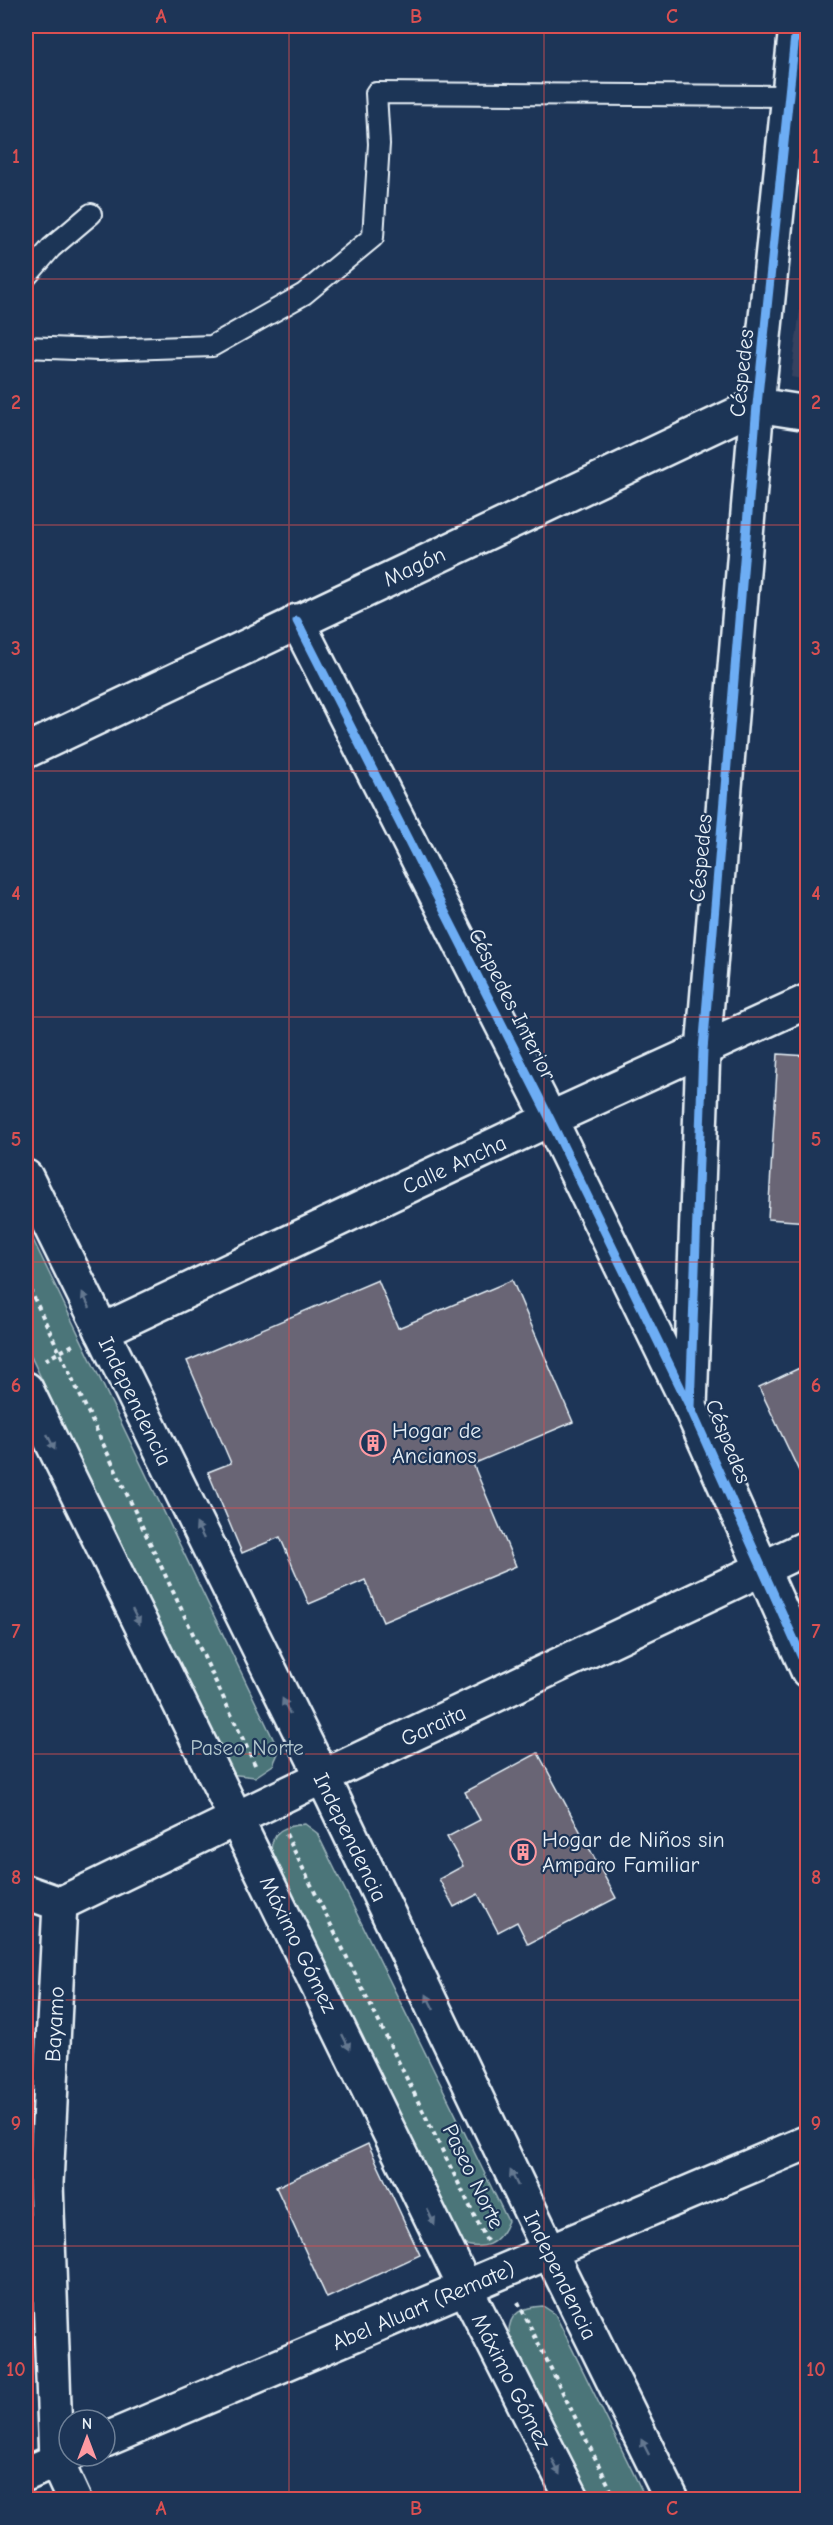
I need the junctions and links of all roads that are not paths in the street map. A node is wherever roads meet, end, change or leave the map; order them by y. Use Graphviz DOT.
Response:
graph roads {
  1 [pos="796,26"];
  2 [pos="788,96"];
  3 [pos="91,214"];
  4 [pos="26,277"];
  5 [pos="26,347"];
  6 [pos="757,405"];
  7 [pos="807,413"];
  8 [pos="297,621"];
  9 [pos="26,752"];
  10 [pos="807,1001"];
  11 [pos="703,1050"];
  12 [pos="550,1119"];
  13 [pos="26,1177"];
  14 [pos="102,1331"];
  15 [pos="26,1389"];
  16 [pos="690,1407"];
  17 [pos="807,1547"];
  18 [pos="762,1570"];
  19 [pos="807,1671"];
  20 [pos="321,1777"];
  21 [pos="238,1819"];
  22 [pos="26,1892"];
  23 [pos="60,1904"];
  24 [pos="807,2142"];
  25 [pos="550,2252"];
  26 [pos="465,2287"];
  27 [pos="59,2408"];
  28 [pos="117,2435"];
  29 [pos="57,2460"];
  30 [pos="65,2468"];
  31 [pos="26,2474"];
  32 [pos="74,2499"];
  33 [pos="573,2499"];
  34 [pos="672,2499"];
  1 -- 2 [label="street, Céspedes"];
  2 -- 5 [label="lane"];
  2 -- 6 [label="street, Céspedes"];
  3 -- 4 [label="lane"];
  6 -- 7 [label="street"];
  6 -- 8 [label="street, Magón"];
  6 -- 11 [label="street, Céspedes"];
  8 -- 9 [label="street, Magón"];
  8 -- 12 [label="street, Céspedes Interior"];
  10 -- 11 [label="street, Calle Ancha"];
  11 -- 12 [label="street, Calle Ancha"];
  11 -- 16 [label="street, Céspedes"];
  12 -- 14 [label="street, Calle Ancha"];
  12 -- 16 [label="street, Céspedes Interior"];
  14 -- 13 [label="street, Independencia, one-way"];
  20 -- 14 [label="street, Independencia, one-way"];
  15 -- 21 [label="street, Máximo Gómez, one-way"];
  16 -- 18 [label="street, Céspedes"];
  17 -- 18 [label="street, Garaita"];
  18 -- 19 [label="street, Céspedes"];
  18 -- 20 [label="street, Garaita"];
  20 -- 21 [label="street, Garaita"];
  25 -- 20 [label="street, Independencia, one-way"];
  21 -- 23 [label="street, Garaita"];
  21 -- 26 [label="street, Máximo Gómez, one-way"];
  22 -- 23 [label="street"];
  23 -- 27 [label="street, Bayamo"];
  24 -- 25 [label="street, Abel Aluart (Remate)"];
  25 -- 26 [label="street, Abel Aluart (Remate)"];
  34 -- 25 [label="street, Independencia, one-way"];
  26 -- 28 [label="street, Abel Aluart (Remate)"];
  26 -- 33 [label="street, Máximo Gómez, one-way"];
  29 -- 31 [label="street"];
  30 -- 32 [label="street, Bayamo"];
}
